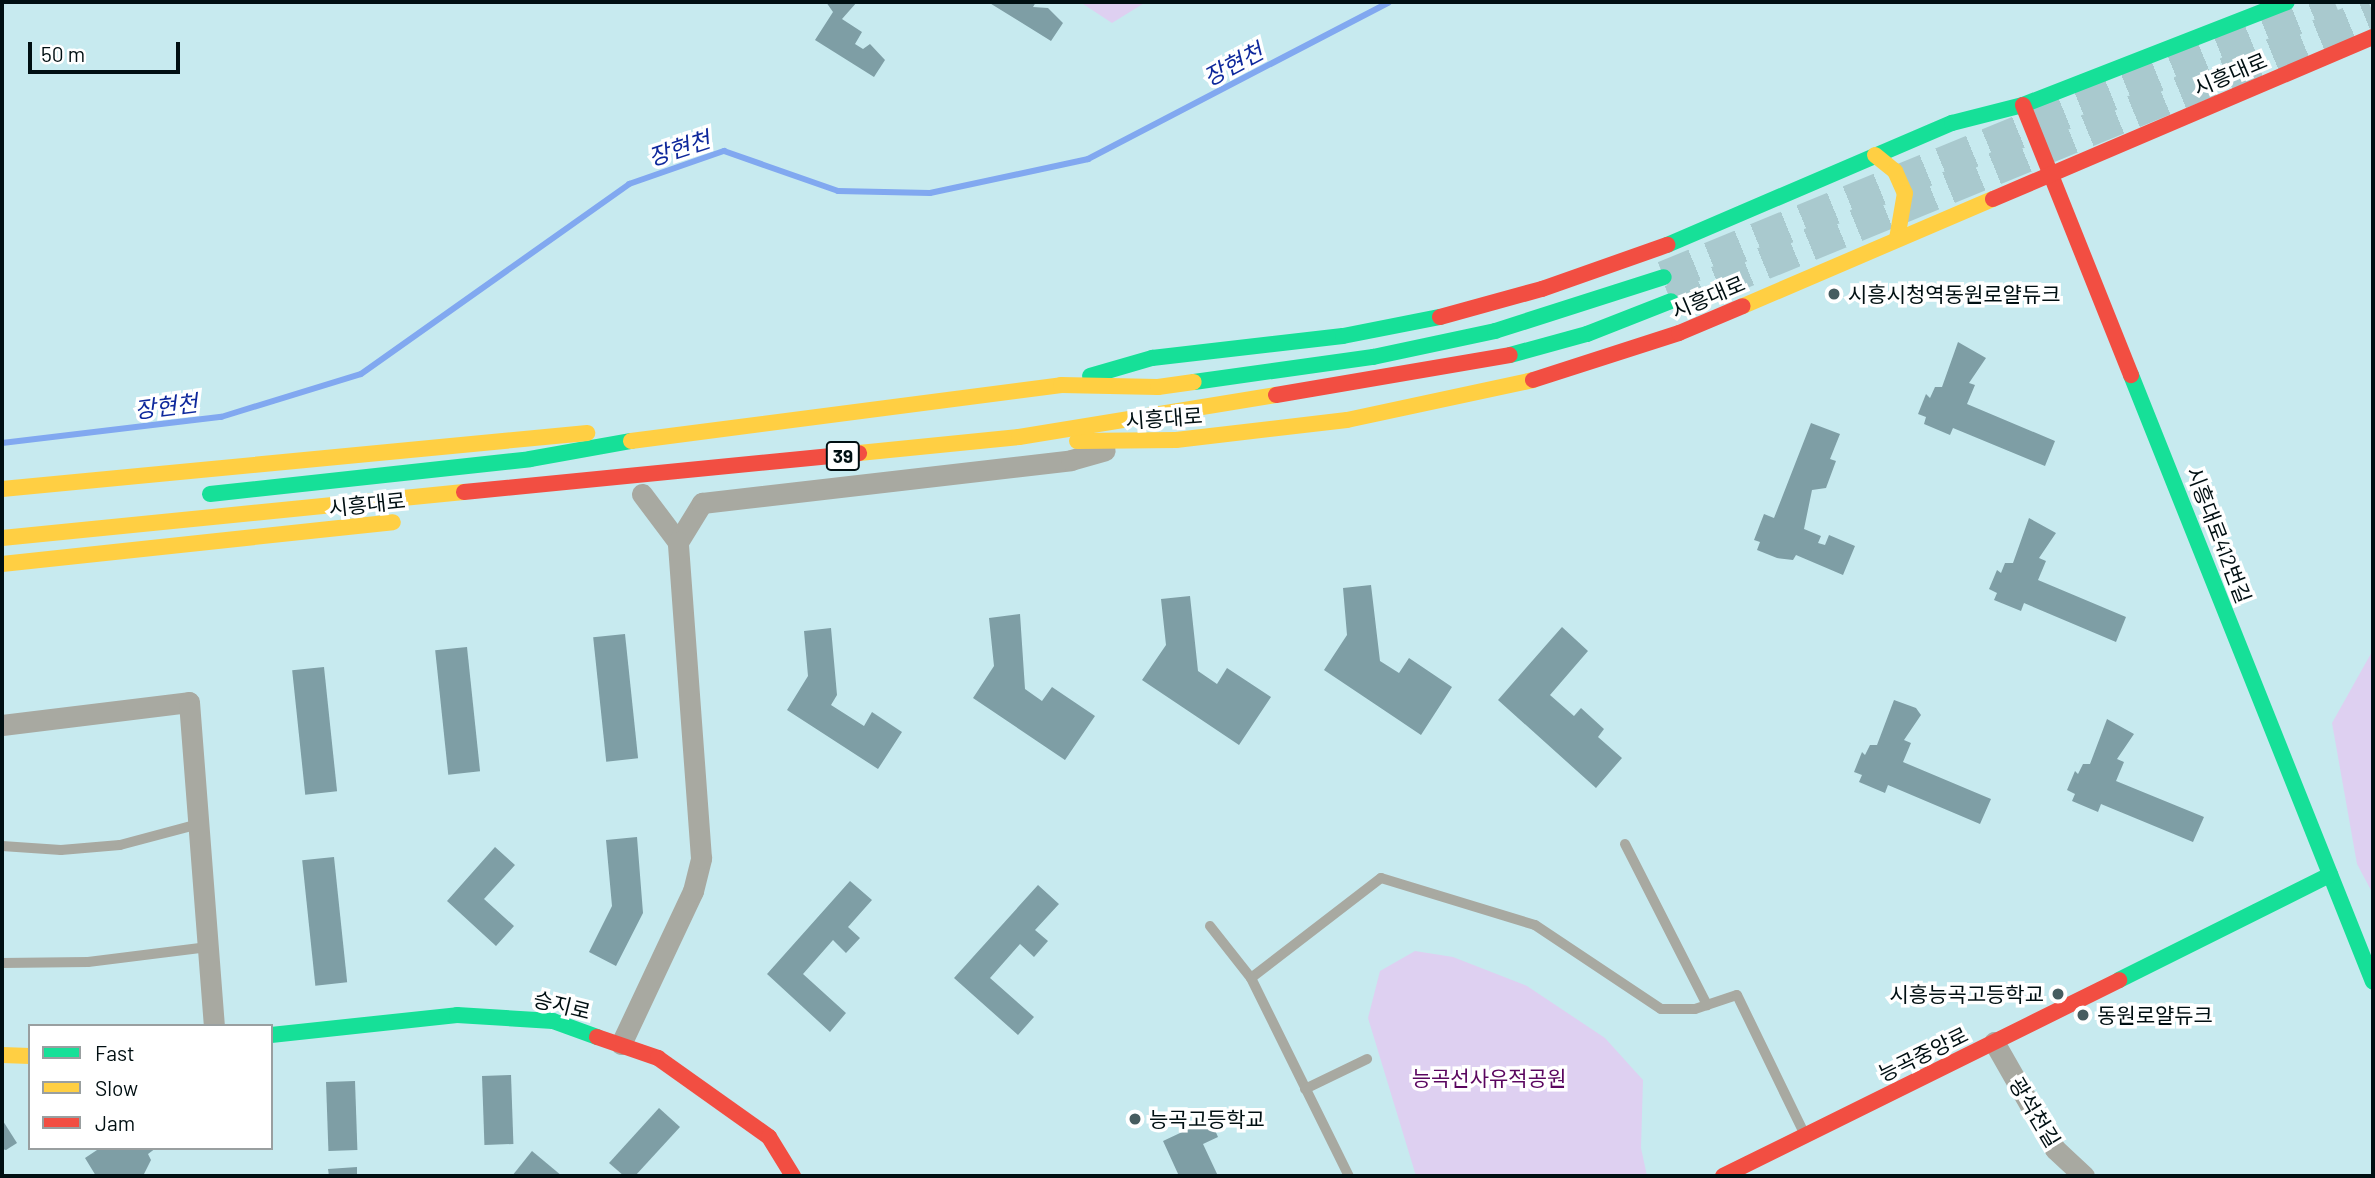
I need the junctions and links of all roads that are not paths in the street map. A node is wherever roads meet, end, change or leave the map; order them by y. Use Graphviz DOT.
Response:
graph roads {
  1 [pos="2287,2"];
  2 [pos="2373,37"];
  3 [pos="2023,105"];
  4 [pos="1875,155"];
  5 [pos="2053,170"];
  6 [pos="1897,240"];
  7 [pos="1664,277"];
  8 [pos="1671,301"];
  9 [pos="1061,385"];
  10 [pos="684,432"];
  11 [pos="1019,437"];
  12 [pos="1124,443"];
  13 [pos="734,468"];
  14 [pos="2,489"];
  15 [pos="635,495"];
  16 [pos="196,496"];
  17 [pos="411,520"];
  18 [pos="2,538"];
  19 [pos="678,542"];
  20 [pos="2,564"];
  21 [pos="2,726"];
  22 [pos="199,824"];
  23 [pos="1625,844"];
  24 [pos="2,846"];
  25 [pos="2330,875"];
  26 [pos="1210,926"];
  27 [pos="208,947"];
  28 [pos="2,963"];
  29 [pos="1251,978"];
  30 [pos="2373,982"];
  31 [pos="1707,1005"];
  32 [pos="214,1024"];
  33 [pos="273,1035"];
  34 [pos="1994,1042"];
  35 [pos="621,1044"];
  36 [pos="2,1055"];
  37 [pos="28,1056"];
  38 [pos="1367,1059"];
  39 [pos="1305,1088"];
  40 [pos="1805,1136"];
  41 [pos="793,1176"];
  42 [pos="1349,1176"];
  43 [pos="1724,1176"];
  44 [pos="2084,1176"];
  1 -- 3 [label="main road, 시흥대로"];
  2 -- 5 [label="main road, 시흥대로"];
  3 -- 4 [label="main road, 시흥대로"];
  3 -- 5 [label="main road, 시흥대로412번길"];
  4 -- 6 [label="main road"];
  4 -- 9 [label="main road, 시흥대로"];
  5 -- 6 [label="main road, 시흥대로"];
  5 -- 25 [label="main road, 시흥대로412번길"];
  6 -- 12 [label="main road, 시흥대로"];
  7 -- 9 [label="main road, 시흥대로 / 39"];
  8 -- 11 [label="main road, 시흥대로 / 39"];
  9 -- 10 [label="main road, 시흥대로 / 39"];
  10 -- 14 [label="main road, 시흥대로"];
  10 -- 16 [label="main road, 시흥대로 / 39"];
  11 -- 12 [label="main road, 시흥대로"];
  11 -- 13 [label="main road, 시흥대로 / 39"];
  12 -- 19 [label="street"];
  13 -- 15 [label="main road, 시흥대로"];
  13 -- 18 [label="main road, 시흥대로 / 39"];
  15 -- 19 [label="street"];
  17 -- 20 [label="main road, 시흥대로"];
  19 -- 35 [label="street"];
  21 -- 22 [label="street"];
  22 -- 24 [label="lane"];
  22 -- 27 [label="street"];
  23 -- 31 [label="lane"];
  25 -- 30 [label="main road, 시흥대로412번길"];
  25 -- 34 [label="main road, 능곡중앙로"];
  26 -- 29 [label="lane"];
  27 -- 28 [label="lane"];
  27 -- 32 [label="street"];
  29 -- 31 [label="lane"];
  29 -- 39 [label="lane"];
  31 -- 40 [label="lane"];
  33 -- 35 [label="main road, 승지로"];
  34 -- 40 [label="main road, 능곡중앙로"];
  34 -- 44 [label="street, 광석천길"];
  35 -- 41 [label="main road, 승지로"];
  36 -- 37 [label="main road"];
  38 -- 39 [label="lane"];
  39 -- 42 [label="lane"];
  40 -- 43 [label="main road, 능곡중앙로"];
}
